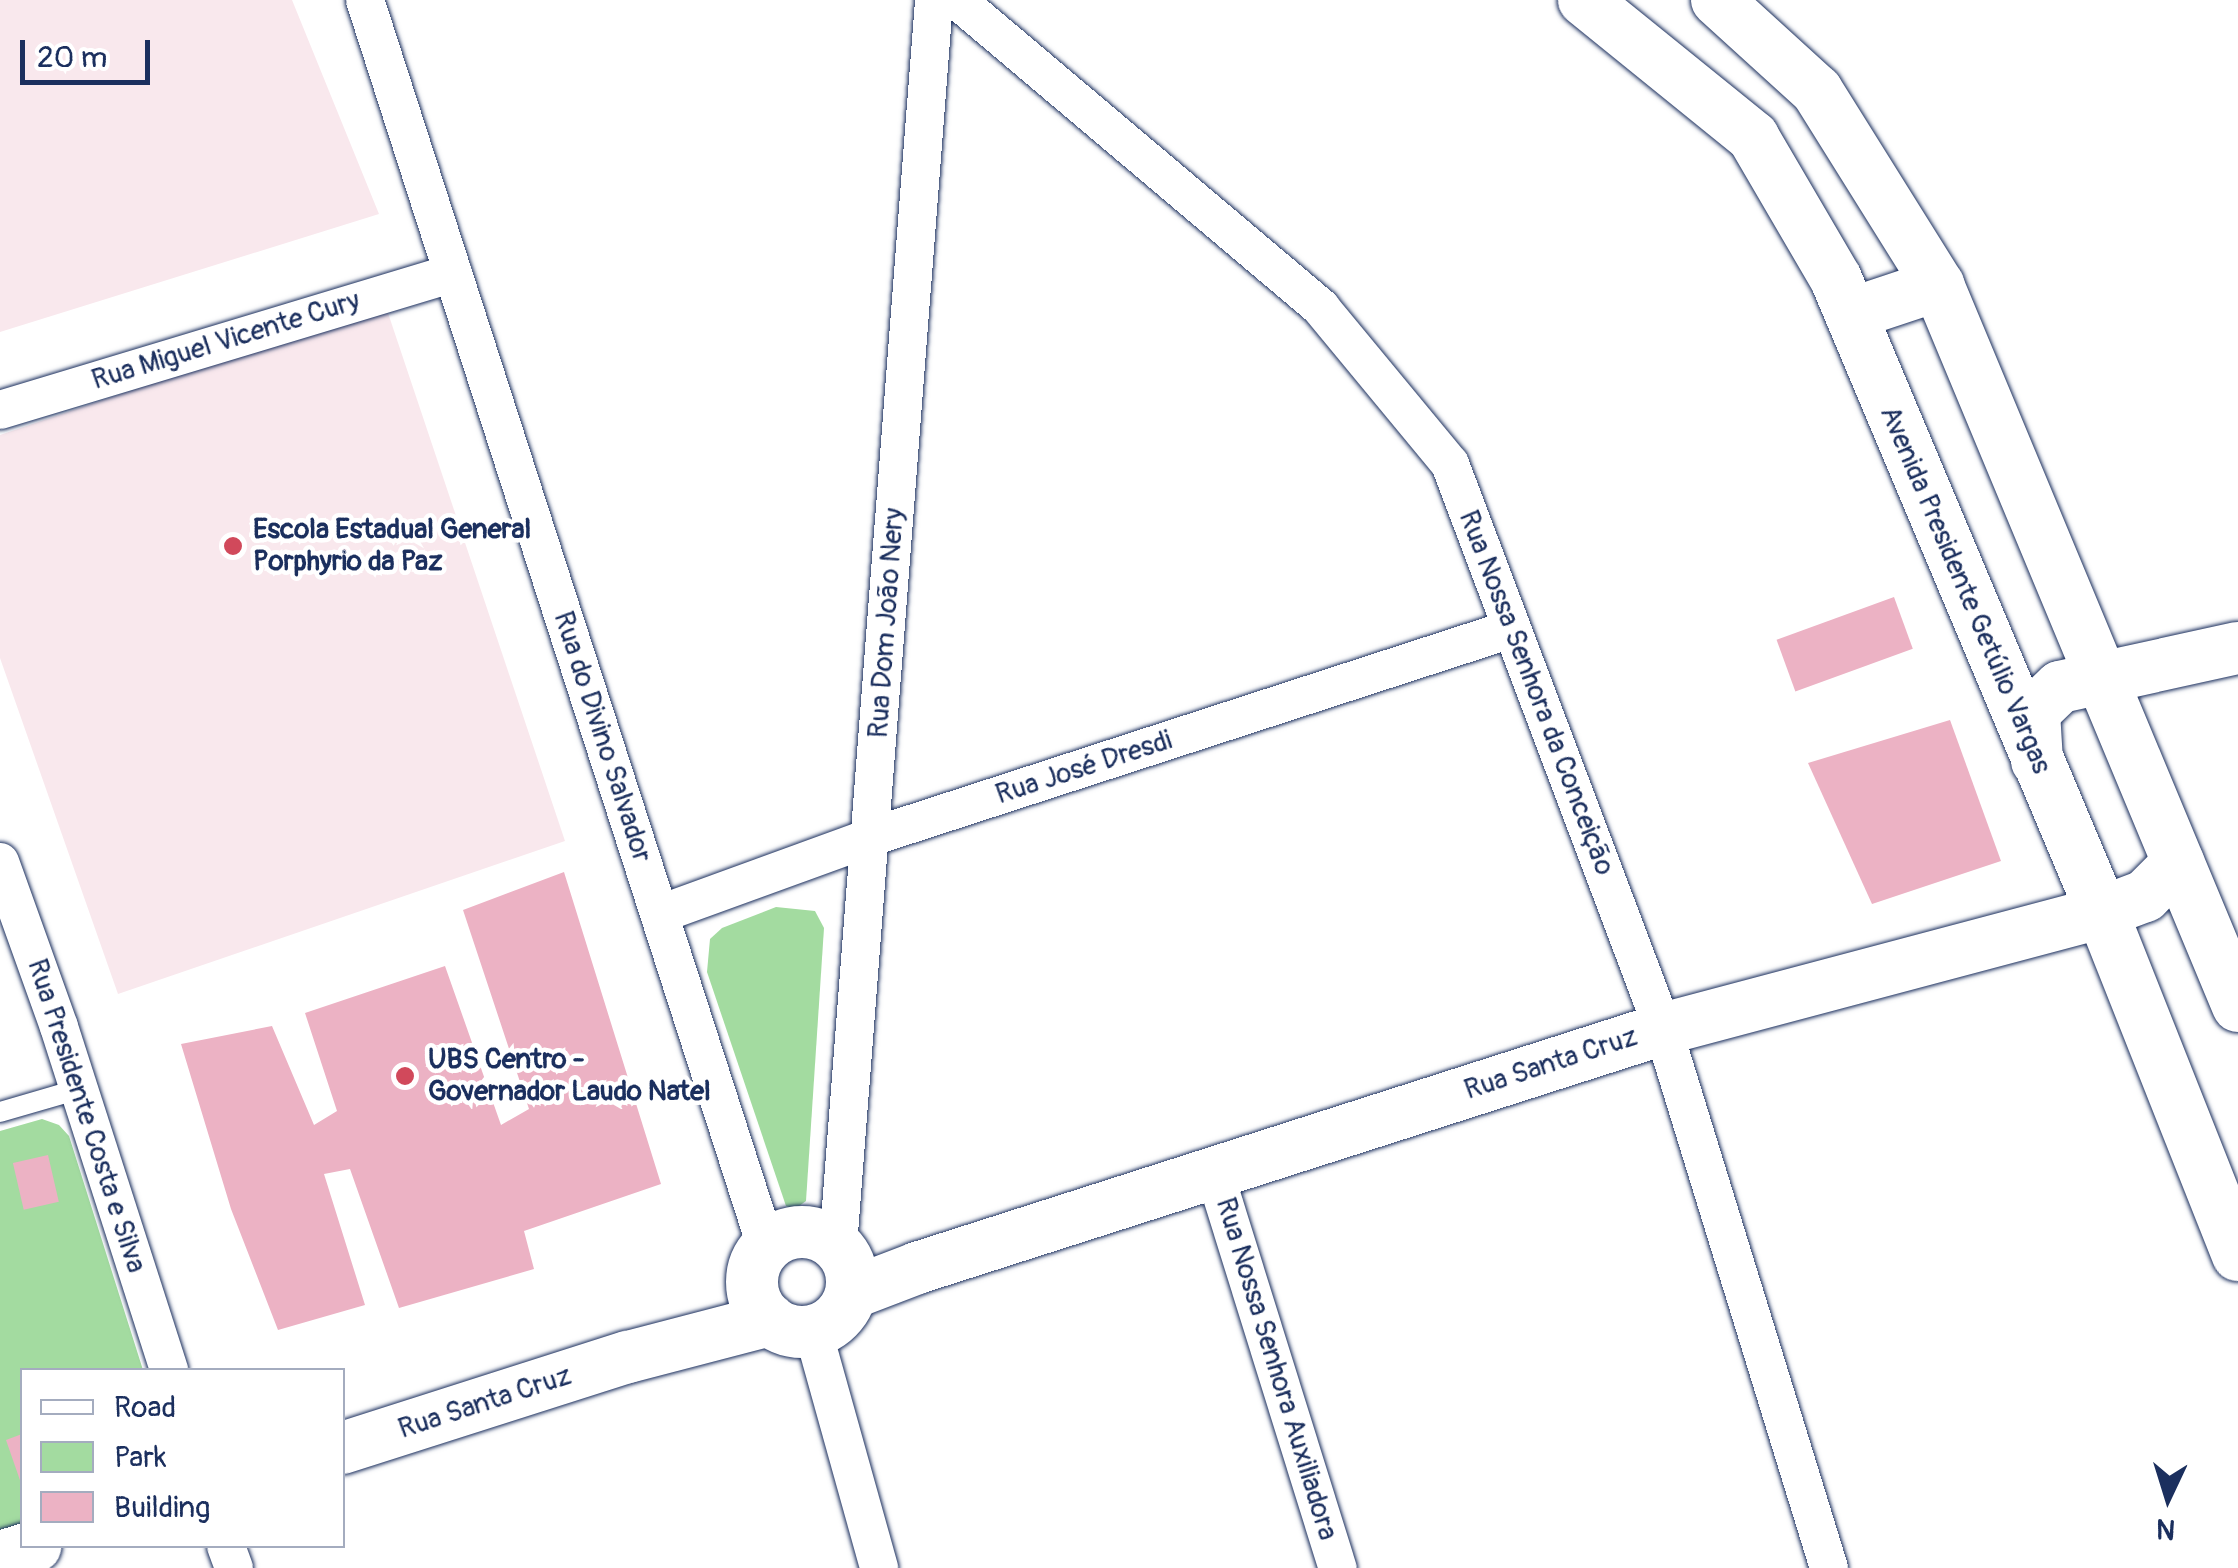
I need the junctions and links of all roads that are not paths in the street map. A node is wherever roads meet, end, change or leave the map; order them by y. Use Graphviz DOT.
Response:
graph roads {
  1 [pos="365,0"];
  2 [pos="934,0"];
  3 [pos="957,0"];
  4 [pos="1584,0"];
  5 [pos="1716,0"];
  6 [pos="453,273"];
  7 [pos="1938,285"];
  8 [pos="1851,314"];
  9 [pos="0,410"];
  10 [pos="1510,628"];
  11 [pos="2238,648"];
  12 [pos="2100,677"];
  13 [pos="2037,763"];
  14 [pos="872,837"];
  15 [pos="0,862"];
  16 [pos="2178,862"];
  17 [pos="2102,912"];
  18 [pos="660,914"];
  19 [pos="2238,1006"];
  20 [pos="1663,1029"];
  21 [pos="79,1089"];
  22 [pos="0,1112"];
  23 [pos="1214,1171"];
  24 [pos="2238,1256"];
  25 [pos="846,1266"];
  26 [pos="775,1295"];
  27 [pos="169,1368"];
  28 [pos="345,1447"];
  29 [pos="29,1548"];
  30 [pos="0,1557"];
  31 [pos="879,1568"];
  32 [pos="1338,1568"];
  33 [pos="1829,1568"];
  1 -- 6 [label="street, Rua do Divino Salvador"];
  2 -- 14 [label="street, Rua Dom João Nery"];
  3 -- 10 [label="street, Rua Nossa Senhora da Conceição"];
  4 -- 8 [label="main road, Avenida Presidente Getúlio Vargas"];
  5 -- 7 [label="main road"];
  6 -- 9 [label="street, Rua Miguel Vicente Cury"];
  6 -- 18 [label="street, Rua do Divino Salvador"];
  7 -- 8 [label="main road"];
  7 -- 12 [label="main road"];
  8 -- 13 [label="main road, Avenida Presidente Getúlio Vargas"];
  10 -- 14 [label="street, Rua José Dresdi"];
  10 -- 20 [label="street, Rua Nossa Senhora da Conceição"];
  11 -- 12 [label="main road"];
  12 -- 13 [label="main road"];
  12 -- 16 [label="main road"];
  13 -- 17 [label="main road, Avenida Presidente Getúlio Vargas"];
  14 -- 18 [label="street, Rua José Dresdi"];
  14 -- 25 [label="street, Rua Dom João Nery"];
  15 -- 21 [label="street, Rua Presidente Costa e Silva"];
  16 -- 17 [label="main road, Rua Santa Cruz"];
  16 -- 19 [label="main road"];
  17 -- 20 [label="main road, Rua Santa Cruz"];
  17 -- 24 [label="main road, Avenida Presidente Getúlio Vargas"];
  18 -- 26 [label="street, Rua do Divino Salvador"];
  20 -- 23 [label="main road, Rua Santa Cruz"];
  20 -- 33 [label="street, Rua Nossa Senhora da Conceição"];
  21 -- 22 [label="lane"];
  21 -- 27 [label="street, Rua Presidente Costa e Silva"];
  23 -- 25 [label="main road, Rua Santa Cruz"];
  23 -- 32 [label="street, Rua Nossa Senhora Auxiliadora"];
  25 -- 26 [label="main road"];
  25 -- 26 [label="main road, Rua Santa Cruz"];
  26 -- 28 [label="main road, Rua Santa Cruz"];
  26 -- 31 [label="street, Rua do Divino Salvador"];
  29 -- 30 [label="main road"];
}
